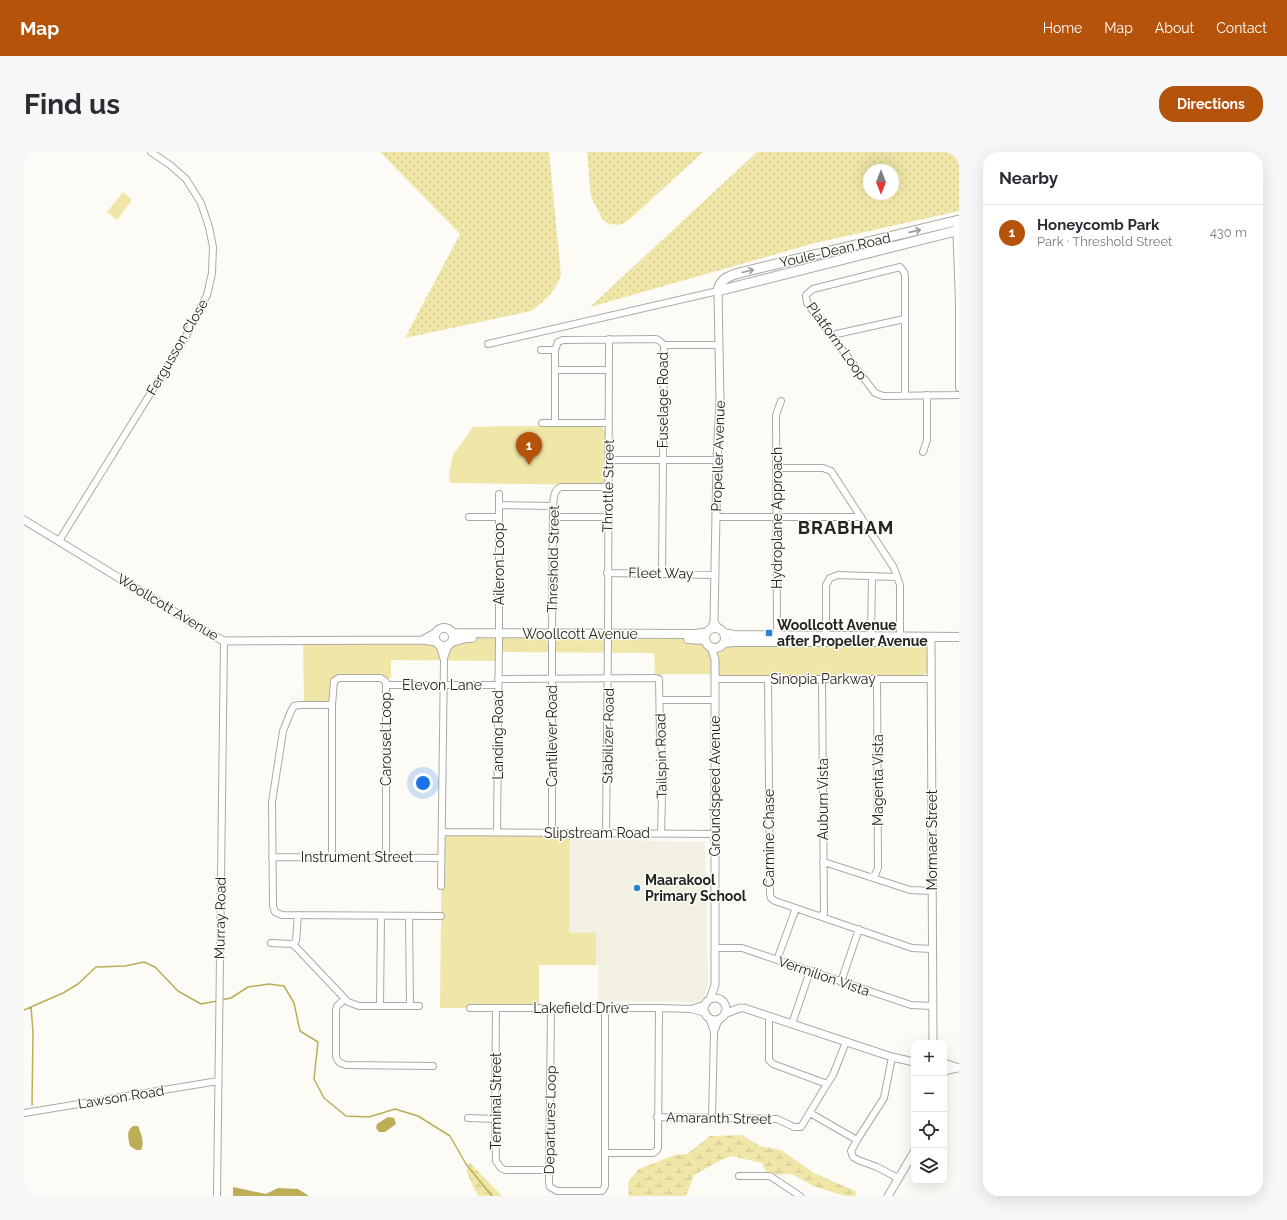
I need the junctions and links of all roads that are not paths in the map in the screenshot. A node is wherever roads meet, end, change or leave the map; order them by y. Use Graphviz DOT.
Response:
graph roads {
  1 [pos="151,152"];
  2 [pos="957,221"];
  3 [pos="958,231"];
  4 [pos="958,252"];
  5 [pos="718,290"];
  6 [pos="959,303"];
  7 [pos="904,319"];
  8 [pos="832,335"];
  9 [pos="609,339"];
  10 [pos="488,344"];
  11 [pos="664,345"];
  12 [pos="719,345"];
  13 [pos="541,350"];
  14 [pos="555,350"];
  15 [pos="959,354"];
  16 [pos="555,370"];
  17 [pos="609,370"];
  18 [pos="959,388"];
  19 [pos="904,395"];
  20 [pos="959,395"];
  21 [pos="927,396"];
  22 [pos="781,401"];
  23 [pos="555,422"];
  24 [pos="542,423"];
  25 [pos="609,423"];
  26 [pos="923,452"];
  27 [pos="609,460"];
  28 [pos="663,460"];
  29 [pos="717,460"];
  30 [pos="777,468"];
  31 [pos="608,487"];
  32 [pos="499,494"];
  33 [pos="500,505"];
  34 [pos="553,506"];
  35 [pos="469,517"];
  36 [pos="499,517"];
  37 [pos="553,517"];
  38 [pos="608,517"];
  39 [pos="716,517"];
  40 [pos="777,517"];
  41 [pos="861,518"];
  42 [pos="24,520"];
  43 [pos="58,542"];
  44 [pos="607,572"];
  45 [pos="662,573"];
  46 [pos="715,574"];
  47 [pos="872,576"];
  48 [pos="897,576"];
  49 [pos="713,631"];
  50 [pos="453,633"];
  51 [pos="499,636"];
  52 [pos="552,636"];
  53 [pos="608,636"];
  54 [pos="777,636"];
  55 [pos="826,636"];
  56 [pos="871,636"];
  57 [pos="900,637"];
  58 [pos="959,637"];
  59 [pos="437,640"];
  60 [pos="931,640"];
  61 [pos="224,641"];
  62 [pos="959,642"];
  63 [pos="451,643"];
  64 [pos="718,646"];
  65 [pos="444,660"];
  66 [pos="553,678"];
  67 [pos="608,678"];
  68 [pos="659,679"];
  69 [pos="715,679"];
  70 [pos="877,679"];
  71 [pos="931,679"];
  72 [pos="768,680"];
  73 [pos="822,680"];
  74 [pos="498,682"];
  75 [pos="386,685"];
  76 [pos="443,685"];
  77 [pos="660,700"];
  78 [pos="715,700"];
  79 [pos="332,705"];
  80 [pos="442,832"];
  81 [pos="498,832"];
  82 [pos="552,833"];
  83 [pos="606,833"];
  84 [pos="661,834"];
  85 [pos="715,834"];
  86 [pos="272,857"];
  87 [pos="332,857"];
  88 [pos="386,857"];
  89 [pos="441,858"];
  90 [pos="824,863"];
  91 [pos="871,877"];
  92 [pos="441,886"];
  93 [pos="932,890"];
  94 [pos="796,908"];
  95 [pos="298,915"];
  96 [pos="381,916"];
  97 [pos="409,916"];
  98 [pos="441,916"];
  99 [pos="820,916"];
  100 [pos="859,929"];
  101 [pos="271,943"];
  102 [pos="293,944"];
  103 [pos="715,948"];
  104 [pos="932,949"];
  105 [pos="777,960"];
  106 [pos="810,971"];
  107 [pos="841,982"];
  108 [pos="715,985"];
  109 [pos="345,999"];
  110 [pos="708,1002"];
  111 [pos="723,1002"];
  112 [pos="380,1006"];
  113 [pos="410,1006"];
  114 [pos="418,1006"];
  115 [pos="932,1006"];
  116 [pos="470,1008"];
  117 [pos="496,1008"];
  118 [pos="551,1008"];
  119 [pos="605,1008"];
  120 [pos="659,1008"];
  121 [pos="742,1008"];
  122 [pos="691,1009"];
  123 [pos="707,1015"];
  124 [pos="722,1016"];
  125 [pos="769,1017"];
  126 [pos="792,1024"];
  127 [pos="714,1032"];
  128 [pos="933,1040"];
  129 [pos="846,1042"];
  130 [pos="892,1057"];
  131 [pos="911,1061"];
  132 [pos="947,1064"];
  133 [pos="433,1066"];
  134 [pos="947,1070"];
  135 [pos="218,1082"];
  136 [pos="827,1084"];
  137 [pos="24,1113"];
  138 [pos="810,1113"];
  139 [pos="657,1117"];
  140 [pos="468,1118"];
  141 [pos="712,1118"];
  142 [pos="495,1119"];
  143 [pos="857,1140"];
  144 [pos="605,1153"];
  145 [pos="911,1157"];
  146 [pos="549,1170"];
  147 [pos="739,1176"];
  148 [pos="898,1178"];
  149 [pos="217,1196"];
  150 [pos="800,1196"];
  151 [pos="888,1196"];
  1 -- 43 [label="street, Fergusson Close"];
  2 -- 3 [label="street"];
  5 -- 2 [label="main road, Youle-Dean Road, one-way"];
  3 -- 4 [label="street"];
  3 -- 5 [label="main road, Youle-Dean Road"];
  4 -- 6 [label="street"];
  5 -- 10 [label="street, Youle-Dean Road"];
  5 -- 12 [label="street, Propeller Avenue"];
  6 -- 15 [label="street"];
  7 -- 8 [label="street"];
  7 -- 8 [label="street, Platform Loop"];
  7 -- 19 [label="street, Platform Loop"];
  8 -- 19 [label="street, Platform Loop"];
  9 -- 11 [label="street, Fuselage Road"];
  9 -- 14 [label="street, Fuselage Road"];
  9 -- 17 [label="street, Throttle Street"];
  11 -- 12 [label="street"];
  11 -- 28 [label="street, Fuselage Road"];
  12 -- 29 [label="street, Propeller Avenue"];
  13 -- 14 [label="street"];
  14 -- 16 [label="street"];
  15 -- 18 [label="street"];
  16 -- 17 [label="street"];
  16 -- 23 [label="street"];
  17 -- 25 [label="street, Throttle Street"];
  19 -- 21 [label="street, Platform Loop"];
  20 -- 21 [label="street, Platform Loop"];
  21 -- 26 [label="street"];
  22 -- 30 [label="street, Hydroplane Approach"];
  23 -- 24 [label="street"];
  23 -- 25 [label="street"];
  25 -- 27 [label="street, Throttle Street"];
  27 -- 28 [label="street"];
  27 -- 31 [label="street, Throttle Street"];
  28 -- 29 [label="street"];
  28 -- 45 [label="street, Fuselage Road"];
  29 -- 39 [label="street, Propeller Avenue"];
  30 -- 40 [label="street, Hydroplane Approach"];
  30 -- 41 [label="street"];
  31 -- 34 [label="street, Threshold Street"];
  31 -- 38 [label="street, Throttle Street"];
  32 -- 33 [label="street, Aileron Loop"];
  33 -- 34 [label="street"];
  33 -- 36 [label="street, Aileron Loop"];
  34 -- 37 [label="street, Threshold Street"];
  35 -- 36 [label="street"];
  36 -- 51 [label="street, Aileron Loop"];
  37 -- 38 [label="street"];
  37 -- 52 [label="street, Threshold Street"];
  38 -- 44 [label="street, Throttle Street"];
  39 -- 40 [label="street"];
  39 -- 46 [label="street, Propeller Avenue"];
  40 -- 41 [label="street"];
  40 -- 54 [label="street, Hydroplane Approach"];
  41 -- 48 [label="street"];
  42 -- 43 [label="street, Woollcott Avenue"];
  43 -- 61 [label="street, Woollcott Avenue"];
  44 -- 45 [label="street, Fleet Way"];
  44 -- 53 [label="street, Throttle Street"];
  45 -- 46 [label="street, Fleet Way"];
  46 -- 49 [label="street, Propeller Avenue"];
  47 -- 48 [label="street"];
  47 -- 55 [label="street"];
  47 -- 56 [label="street"];
  48 -- 57 [label="street"];
  49 -- 53 [label="main road, Woollcott Avenue"];
  49 -- 54 [label="main road, Woollcott Avenue"];
  49 -- 64 [label="main road"];
  49 -- 64 [label="main road"];
  50 -- 51 [label="main road, Woollcott Avenue"];
  50 -- 59 [label="main road, Woollcott Avenue"];
  50 -- 63 [label="main road"];
  51 -- 52 [label="main road, Woollcott Avenue"];
  51 -- 63 [label="main road, Woollcott Avenue"];
  51 -- 74 [label="street, Landing Road"];
  52 -- 53 [label="main road, Woollcott Avenue"];
  52 -- 66 [label="street, Cantilever Road"];
  53 -- 67 [label="street, Stabilizer Road"];
  54 -- 55 [label="main road, Woollcott Avenue"];
  55 -- 56 [label="main road, Woollcott Avenue"];
  56 -- 57 [label="main road, Woollcott Avenue"];
  57 -- 60 [label="main road, Woollcott Avenue"];
  58 -- 60 [label="main road, Woollcott Avenue"];
  59 -- 61 [label="street, Woollcott Avenue"];
  59 -- 63 [label="main road, Woollcott Avenue"];
  59 -- 65 [label="street"];
  60 -- 62 [label="main road, Woollcott Avenue"];
  60 -- 64 [label="main road, Woollcott Avenue"];
  60 -- 71 [label="street, Mormaer Street"];
  61 -- 135 [label="street, Murray Road"];
  63 -- 65 [label="street"];
  64 -- 69 [label="street, Groundspeed Avenue"];
  65 -- 76 [label="street"];
  66 -- 67 [label="street, Elevon Lane"];
  66 -- 74 [label="street, Elevon Lane"];
  66 -- 82 [label="street, Cantilever Road"];
  67 -- 68 [label="street, Elevon Lane"];
  67 -- 83 [label="street, Stabilizer Road"];
  68 -- 77 [label="street, Tailspin Road"];
  69 -- 72 [label="street, Sinopia Parkway"];
  69 -- 78 [label="street, Groundspeed Avenue"];
  70 -- 71 [label="street, Sinopia Parkway"];
  70 -- 73 [label="street, Sinopia Parkway"];
  70 -- 91 [label="street, Magenta Vista"];
  71 -- 93 [label="street, Mormaer Street"];
  72 -- 73 [label="street, Sinopia Parkway"];
  72 -- 94 [label="street, Carmine Chase"];
  73 -- 90 [label="street, Auburn Vista"];
  74 -- 76 [label="street, Elevon Lane"];
  74 -- 81 [label="street, Landing Road"];
  75 -- 76 [label="street, Elevon Lane"];
  75 -- 79 [label="street, Carousel Loop"];
  75 -- 88 [label="street, Carousel Loop"];
  76 -- 80 [label="street"];
  77 -- 78 [label="street"];
  77 -- 84 [label="street, Tailspin Road"];
  78 -- 85 [label="street, Groundspeed Avenue"];
  79 -- 86 [label="street"];
  79 -- 87 [label="street, Carousel Loop"];
  80 -- 81 [label="street, Slipstream Road"];
  80 -- 89 [label="street"];
  81 -- 82 [label="street, Slipstream Road"];
  82 -- 83 [label="street, Slipstream Road"];
  83 -- 84 [label="street, Slipstream Road"];
  84 -- 85 [label="street, Slipstream Road"];
  85 -- 103 [label="street, Groundspeed Avenue"];
  86 -- 87 [label="street, Instrument Street"];
  86 -- 95 [label="street"];
  87 -- 88 [label="street, Instrument Street"];
  88 -- 89 [label="street, Instrument Street"];
  89 -- 92 [label="street"];
  90 -- 91 [label="street"];
  90 -- 99 [label="street, Auburn Vista"];
  91 -- 93 [label="street"];
  93 -- 104 [label="street, Mormaer Street"];
  94 -- 99 [label="street, Carmine Chase"];
  94 -- 105 [label="street"];
  95 -- 96 [label="street"];
  95 -- 102 [label="street"];
  96 -- 97 [label="street"];
  96 -- 112 [label="street"];
  97 -- 98 [label="street"];
  97 -- 113 [label="street"];
  99 -- 100 [label="street, Carmine Chase"];
  100 -- 104 [label="street, Carmine Chase"];
  100 -- 107 [label="street"];
  101 -- 102 [label="street"];
  102 -- 109 [label="street"];
  103 -- 105 [label="street, Vermilion Vista"];
  103 -- 108 [label="street, Groundspeed Avenue"];
  104 -- 115 [label="street, Mormaer Street"];
  105 -- 106 [label="street, Vermilion Vista"];
  106 -- 107 [label="street, Vermilion Vista"];
  106 -- 126 [label="street"];
  107 -- 115 [label="street, Vermilion Vista"];
  108 -- 110 [label="street, Groundspeed Avenue"];
  108 -- 111 [label="street, Groundspeed Avenue"];
  109 -- 112 [label="street"];
  109 -- 133 [label="street"];
  110 -- 111 [label="street"];
  110 -- 122 [label="street, Lakefield Drive"];
  110 -- 123 [label="street"];
  111 -- 121 [label="street"];
  111 -- 124 [label="street"];
  112 -- 113 [label="street"];
  113 -- 114 [label="street"];
  115 -- 128 [label="street, Mormaer Street"];
  116 -- 117 [label="street, Lakefield Drive"];
  117 -- 118 [label="street, Lakefield Drive"];
  117 -- 142 [label="street, Terminal Street"];
  118 -- 119 [label="street, Lakefield Drive"];
  118 -- 146 [label="street, Departures Loop"];
  119 -- 120 [label="street, Lakefield Drive"];
  119 -- 144 [label="street, Departures Loop"];
  120 -- 122 [label="street, Lakefield Drive"];
  120 -- 139 [label="street"];
  121 -- 124 [label="street"];
  121 -- 125 [label="street"];
  122 -- 123 [label="street, Lakefield Drive"];
  123 -- 124 [label="street"];
  123 -- 127 [label="street"];
  124 -- 127 [label="street"];
  125 -- 126 [label="street"];
  125 -- 136 [label="street"];
  126 -- 129 [label="street"];
  127 -- 141 [label="street"];
  129 -- 130 [label="street"];
  129 -- 136 [label="street, Amaranth Street"];
  130 -- 131 [label="street"];
  130 -- 143 [label="street"];
  132 -- 134 [label="street"];
  135 -- 137 [label="street, Lawson Road"];
  135 -- 149 [label="street, Murray Road"];
  136 -- 138 [label="street, Amaranth Street"];
  138 -- 141 [label="street, Amaranth Street"];
  138 -- 143 [label="street"];
  139 -- 141 [label="street, Amaranth Street"];
  139 -- 144 [label="street"];
  140 -- 142 [label="street"];
  142 -- 146 [label="street, Terminal Street"];
  143 -- 148 [label="street"];
  144 -- 146 [label="street, Departures Loop"];
  145 -- 148 [label="street"];
  147 -- 150 [label="street"];
  148 -- 151 [label="street"];
}
